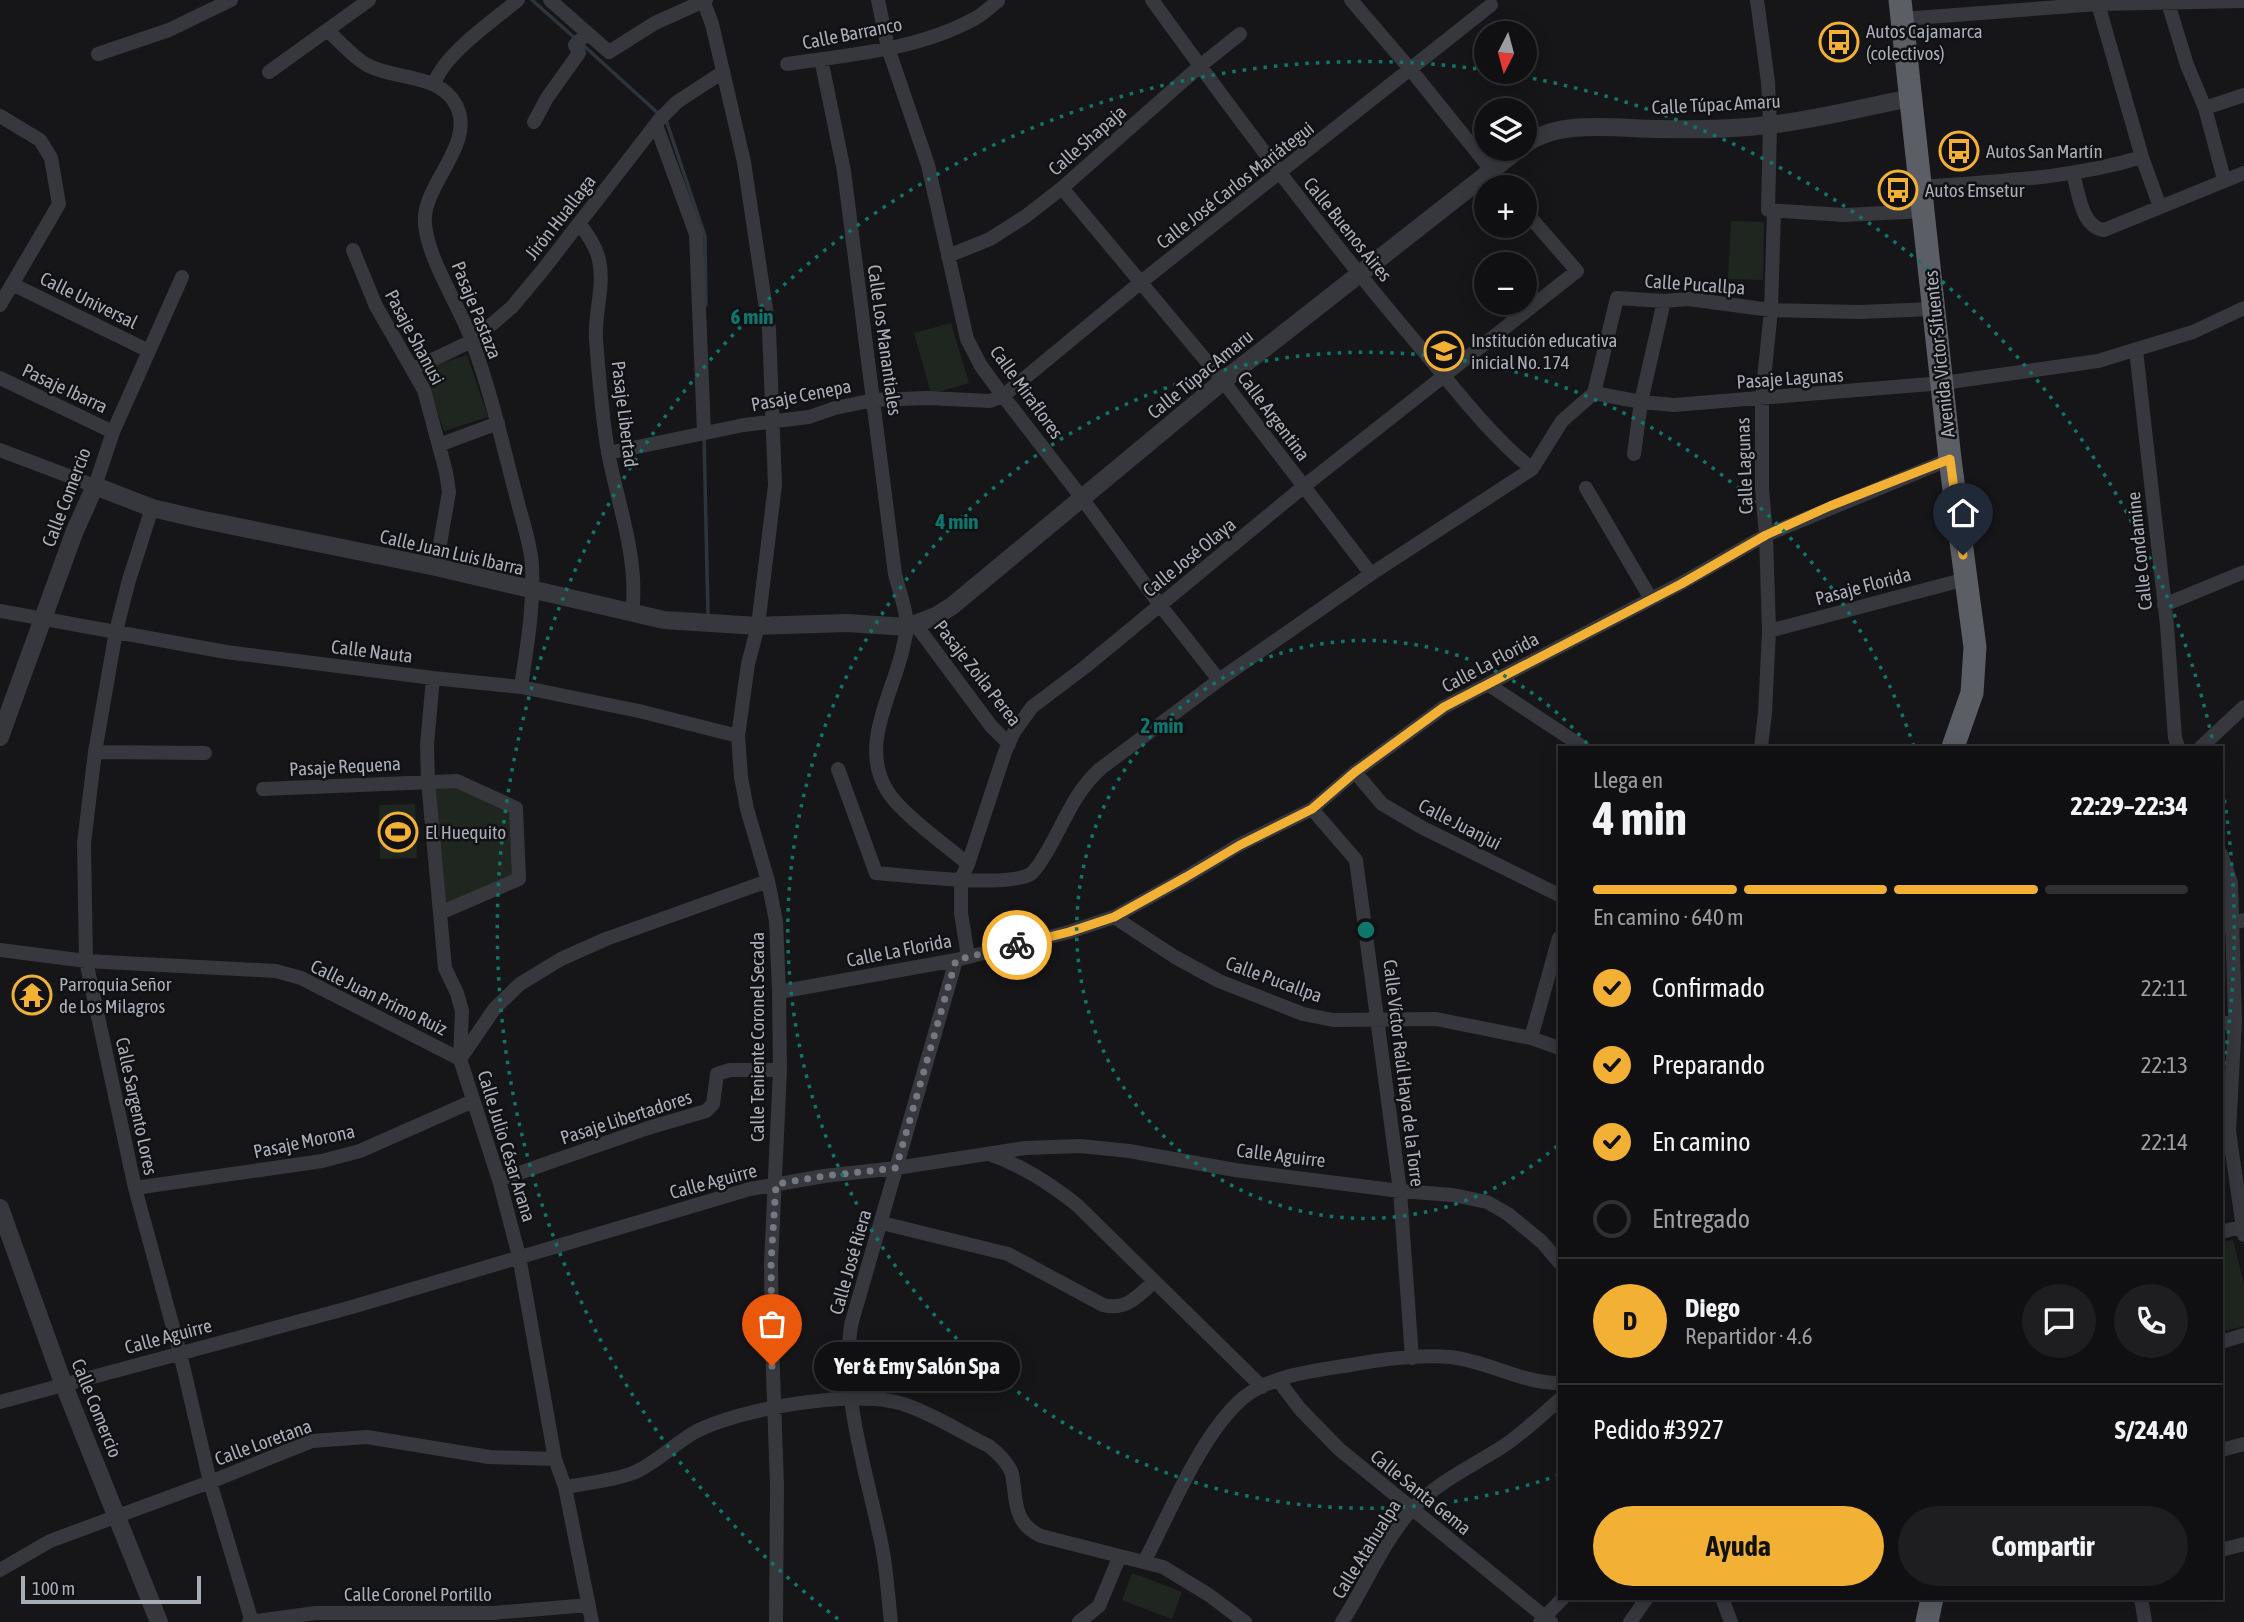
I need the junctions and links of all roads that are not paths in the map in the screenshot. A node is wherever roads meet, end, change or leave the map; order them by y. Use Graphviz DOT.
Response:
graph roads {
  1 [pos="231,0"];
  2 [pos="369,0"];
  3 [pos="518,0"];
  4 [pos="550,0"];
  5 [pos="705,0"];
  6 [pos="878,0"];
  7 [pos="1152,0"];
  8 [pos="1350,0"];
  9 [pos="1757,0"];
  10 [pos="998,1"];
  11 [pos="2244,1"];
  12 [pos="2168,3"];
  13 [pos="2098,4"];
  14 [pos="1491,5"];
  15 [pos="1901,9"];
  16 [pos="327,30"];
  17 [pos="587,33"];
  18 [pos="1240,34"];
  19 [pos="888,48"];
  20 [pos="98,54"];
  21 [pos="821,59"];
  22 [pos="787,64"];
  23 [pos="1200,66"];
  24 [pos="1412,70"];
  25 [pos="268,72"];
  26 [pos="723,72"];
  27 [pos="434,84"];
  28 [pos="2244,95"];
  29 [pos="1911,97"];
  30 [pos="2205,108"];
  31 [pos="1,119"];
  32 [pos="660,119"];
  33 [pos="534,122"];
  34 [pos="1770,125"];
  35 [pos="1537,138"];
  36 [pos="2142,158"];
  37 [pos="1503,161"];
  38 [pos="1490,171"];
  39 [pos="2244,173"];
  40 [pos="1280,174"];
  41 [pos="2073,174"];
  42 [pos="1494,175"];
  43 [pos="2224,179"];
  44 [pos="1922,187"];
  45 [pos="1062,188"];
  46 [pos="2160,206"];
  47 [pos="1771,211"];
  48 [pos="1925,211"];
  49 [pos="579,223"];
  50 [pos="1537,225"];
  51 [pos="353,250"];
  52 [pos="948,256"];
  53 [pos="1359,274"];
  54 [pos="182,277"];
  55 [pos="1141,282"];
  56 [pos="12,284"];
  57 [pos="1664,301"];
  58 [pos="0,305"];
  59 [pos="2244,307"];
  60 [pos="1934,309"];
  61 [pos="1771,310"];
  62 [pos="472,341"];
  63 [pos="2136,350"];
  64 [pos="149,351"];
  65 [pos="413,369"];
  66 [pos="1445,377"];
  67 [pos="0,378"];
  68 [pos="1223,381"];
  69 [pos="1942,383"];
  70 [pos="1594,393"];
  71 [pos="1003,397"];
  72 [pos="1762,399"];
  73 [pos="874,400"];
  74 [pos="1641,402"];
  75 [pos="498,423"];
  76 [pos="772,423"];
  77 [pos="113,432"];
  78 [pos="704,432"];
  79 [pos="439,445"];
  80 [pos="0,450"];
  81 [pos="608,453"];
  82 [pos="1634,454"];
  83 [pos="1950,459"];
  84 [pos="1532,469"];
  85 [pos="95,486"];
  86 [pos="1303,487"];
  87 [pos="1586,488"];
  88 [pos="1083,498"];
  89 [pos="152,508"];
  90 [pos="1766,535"];
  91 [pos="436,567"];
  92 [pos="2244,572"];
  93 [pos="1371,574"];
  94 [pos="1966,579"];
  95 [pos="533,591"];
  96 [pos="1651,599"];
  97 [pos="2164,604"];
  98 [pos="1160,605"];
  99 [pos="0,611"];
  100 [pos="632,614"];
  101 [pos="44,618"];
  102 [pos="758,626"];
  103 [pos="912,626"];
  104 [pos="116,631"];
  105 [pos="1769,631"];
  106 [pos="433,678"];
  107 [pos="1219,680"];
  108 [pos="1489,685"];
  109 [pos="521,687"];
  110 [pos="2244,707"];
  111 [pos="738,736"];
  112 [pos="0,737"];
  113 [pos="1957,737"];
  114 [pos="1009,744"];
  115 [pos="1581,746"];
  116 [pos="1761,746"];
  117 [pos="2178,746"];
  118 [pos="2203,746"];
  119 [pos="94,752"];
  120 [pos="205,753"];
  121 [pos="838,769"];
  122 [pos="1355,772"];
  123 [pos="428,782"];
  124 [pos="263,789"];
  125 [pos="1312,809"];
  126 [pos="2223,860"];
  127 [pos="968,864"];
  128 [pos="961,879"];
  129 [pos="768,881"];
  130 [pos="1558,894"];
  131 [pos="440,913"];
  132 [pos="1114,917"];
  133 [pos="2232,924"];
  134 [pos="1558,942"];
  135 [pos="0,950"];
  136 [pos="962,958"];
  137 [pos="86,961"];
  138 [pos="779,992"];
  139 [pos="1379,1021"];
  140 [pos="2228,1023"];
  141 [pos="1531,1038"];
  142 [pos="1558,1048"];
  143 [pos="460,1059"];
  144 [pos="780,1070"];
  145 [pos="473,1101"];
  146 [pos="2231,1131"];
  147 [pos="987,1154"];
  148 [pos="896,1168"];
  149 [pos="499,1180"];
  150 [pos="776,1184"];
  151 [pos="135,1188"];
  152 [pos="1400,1191"];
  153 [pos="0,1208"];
  154 [pos="882,1223"];
  155 [pos="2243,1230"];
  156 [pos="2223,1232"];
  157 [pos="7,1251"];
  158 [pos="519,1256"];
  159 [pos="1558,1261"];
  160 [pos="1154,1282"];
  161 [pos="2244,1335"];
  162 [pos="2223,1341"];
  163 [pos="180,1353"];
  164 [pos="1412,1358"];
  165 [pos="1278,1380"];
  166 [pos="64,1383"];
  167 [pos="1558,1383"];
  168 [pos="1262,1387"];
  169 [pos="850,1398"];
  170 [pos="1558,1401"];
  171 [pos="0,1402"];
  172 [pos="775,1408"];
  173 [pos="2244,1444"];
  174 [pos="2223,1449"];
  175 [pos="555,1459"];
  176 [pos="210,1482"];
  177 [pos="565,1488"];
  178 [pos="1412,1510"];
  179 [pos="118,1516"];
  180 [pos="2244,1544"];
  181 [pos="2223,1549"];
  182 [pos="1119,1558"];
  183 [pos="1144,1562"];
  184 [pos="0,1570"];
  185 [pos="1561,1600"];
  186 [pos="1646,1600"];
  187 [pos="1723,1600"];
  188 [pos="1932,1600"];
  189 [pos="2141,1600"];
  190 [pos="589,1605"];
  191 [pos="493,1618"];
  192 [pos="1545,1620"];
  193 [pos="159,1622"];
  194 [pos="251,1622"];
  195 [pos="592,1622"];
  196 [pos="776,1622"];
  197 [pos="891,1622"];
  198 [pos="1079,1622"];
  199 [pos="1245,1622"];
  200 [pos="1342,1622"];
  201 [pos="1630,1622"];
  202 [pos="1731,1622"];
  203 [pos="1927,1622"];
  204 [pos="2145,1622"];
  1 -- 20 [label="street"];
  2 -- 16 [label="street"];
  3 -- 27 [label="street"];
  4 -- 17 [label="street"];
  5 -- 17 [label="street"];
  5 -- 26 [label="street, Calle Teniente Coronel Secada"];
  6 -- 19 [label="street, Calle Miraflores"];
  7 -- 23 [label="street, Calle Buenos Aires"];
  8 -- 24 [label="street"];
  9 -- 34 [label="street"];
  10 -- 19 [label="street, Calle Barranco"];
  11 -- 12 [label="street"];
  12 -- 13 [label="street"];
  12 -- 30 [label="street"];
  13 -- 15 [label="street"];
  13 -- 36 [label="street"];
  14 -- 24 [label="street, Calle José Carlos Mariátegui"];
  15 -- 29 [label="highway, Avenida Victor Sifuentes"];
  16 -- 25 [label="street"];
  16 -- 27 [label="street"];
  17 -- 33 [label="street"];
  18 -- 23 [label="street, Calle Shapaja"];
  19 -- 21 [label="street, Calle Barranco"];
  19 -- 52 [label="street, Calle Miraflores"];
  21 -- 22 [label="street, Calle Barranco"];
  21 -- 73 [label="street, Calle Los Manantiales"];
  23 -- 40 [label="street, Calle Buenos Aires"];
  23 -- 45 [label="street, Calle Shapaja"];
  24 -- 38 [label="street"];
  24 -- 40 [label="street, Calle José Carlos Mariátegui"];
  26 -- 32 [label="street, Jirón Huallaga"];
  26 -- 76 [label="street, Calle Teniente Coronel Secada"];
  27 -- 62 [label="street, Pasaje Pastaza"];
  28 -- 30 [label="street"];
  29 -- 34 [label="street, Calle Túpac Amaru"];
  29 -- 44 [label="highway, Avenida Victor Sifuentes"];
  30 -- 43 [label="street"];
  31 -- 56 [label="street"];
  32 -- 49 [label="street, Jirón Huallaga"];
  32 -- 78 [label="street"];
  34 -- 35 [label="street, Calle Túpac Amaru"];
  34 -- 47 [label="street"];
  36 -- 41 [label="street"];
  36 -- 46 [label="street"];
  37 -- 38 [label="street, Calle Túpac Amaru"];
  38 -- 42 [label="street"];
  38 -- 53 [label="street, Calle Túpac Amaru"];
  39 -- 43 [label="street"];
  40 -- 53 [label="street, Calle Buenos Aires"];
  40 -- 55 [label="street, Calle José Carlos Mariátegui"];
  41 -- 44 [label="street"];
  41 -- 46 [label="street"];
  43 -- 46 [label="street"];
  44 -- 48 [label="highway, Avenida Victor Sifuentes"];
  45 -- 52 [label="street, Calle Shapaja"];
  45 -- 55 [label="street, Calle Argentina"];
  47 -- 48 [label="street"];
  47 -- 61 [label="street, Calle Lagunas"];
  48 -- 60 [label="highway, Avenida Victor Sifuentes"];
  49 -- 62 [label="street, Jirón Huallaga"];
  49 -- 81 [label="street, Pasaje Libertad"];
  50 -- 66 [label="street, Calle José Olaya"];
  51 -- 65 [label="street, Pasaje Shanusi"];
  52 -- 71 [label="street, Calle Miraflores"];
  53 -- 66 [label="street, Calle Buenos Aires"];
  53 -- 68 [label="street, Calle Túpac Amaru"];
  54 -- 64 [label="street, Calle Comercio"];
  55 -- 68 [label="street, Calle Argentina"];
  55 -- 71 [label="street, Calle José Carlos Mariátegui"];
  56 -- 58 [label="street"];
  56 -- 64 [label="street, Calle Universal"];
  57 -- 61 [label="street, Calle Pucallpa"];
  57 -- 70 [label="street, Calle Pucallpa"];
  57 -- 74 [label="street"];
  59 -- 63 [label="street, Pasaje Lagunas"];
  60 -- 61 [label="street, Calle Pucallpa"];
  60 -- 69 [label="highway, Avenida Victor Sifuentes"];
  61 -- 72 [label="street, Calle Lagunas"];
  62 -- 65 [label="street, Jirón Huallaga"];
  62 -- 75 [label="street, Pasaje Pastaza"];
  63 -- 69 [label="street, Pasaje Lagunas"];
  63 -- 97 [label="street, Calle Condamine"];
  64 -- 77 [label="street, Calle Comercio"];
  65 -- 79 [label="street, Pasaje Shanusi"];
  66 -- 84 [label="street, Calle Buenos Aires"];
  66 -- 86 [label="street, Calle José Olaya"];
  67 -- 77 [label="street, Pasaje Ibarra"];
  68 -- 86 [label="street, Calle Argentina"];
  68 -- 88 [label="street, Calle Túpac Amaru"];
  69 -- 72 [label="street, Pasaje Lagunas"];
  69 -- 83 [label="highway, Avenida Victor Sifuentes"];
  70 -- 74 [label="street, Pasaje Lagunas"];
  70 -- 84 [label="street"];
  71 -- 73 [label="street, Pasaje Cenepa"];
  71 -- 88 [label="street, Calle Miraflores"];
  72 -- 74 [label="street, Pasaje Lagunas"];
  72 -- 90 [label="street, Calle Lagunas"];
  73 -- 76 [label="street, Pasaje Cenepa"];
  73 -- 103 [label="street, Calle Los Manantiales"];
  74 -- 82 [label="street"];
  75 -- 79 [label="street"];
  75 -- 95 [label="street, Pasaje Pastaza"];
  76 -- 78 [label="street, Pasaje Cenepa"];
  76 -- 102 [label="street, Calle Teniente Coronel Secada"];
  77 -- 85 [label="street, Calle Comercio"];
  78 -- 81 [label="street, Pasaje Cenepa"];
  79 -- 91 [label="street, Pasaje Shanusi"];
  80 -- 85 [label="street, Calle Juan Luis Ibarra"];
  81 -- 100 [label="street, Pasaje Libertad"];
  83 -- 90 [label="street, Calle La Florida"];
  83 -- 94 [label="highway, Avenida Victor Sifuentes"];
  84 -- 93 [label="street"];
  85 -- 89 [label="street, Calle Juan Luis Ibarra"];
  85 -- 101 [label="street, Calle Comercio"];
  86 -- 93 [label="street, Calle Argentina"];
  86 -- 98 [label="street, Calle José Olaya"];
  87 -- 96 [label="street"];
  88 -- 98 [label="street, Calle Miraflores"];
  88 -- 103 [label="street, Calle Túpac Amaru"];
  89 -- 91 [label="street, Calle Juan Luis Ibarra"];
  89 -- 104 [label="street, Calle Sargento Lores"];
  90 -- 96 [label="street, Calle La Florida"];
  90 -- 105 [label="street, Calle Lagunas"];
  91 -- 95 [label="street, Calle Juan Luis Ibarra"];
  92 -- 97 [label="street"];
  93 -- 107 [label="street"];
  94 -- 105 [label="street, Pasaje Florida"];
  94 -- 113 [label="highway, Avenida Victor Sifuentes"];
  95 -- 100 [label="street, Calle Juan Luis Ibarra"];
  95 -- 109 [label="street, Pasaje Pastaza"];
  96 -- 108 [label="street, Calle La Florida"];
  97 -- 117 [label="street, Calle Condamine"];
  98 -- 107 [label="street, Calle Miraflores"];
  98 -- 114 [label="street, Calle José Olaya"];
  99 -- 101 [label="street, Calle Nauta"];
  100 -- 102 [label="street, Calle Juan Luis Ibarra"];
  101 -- 104 [label="street, Calle Nauta"];
  101 -- 112 [label="street, Calle Comercio"];
  102 -- 103 [label="street, Calle Juan Luis Ibarra"];
  102 -- 111 [label="street, Calle Teniente Coronel Secada"];
  103 -- 114 [label="street, Pasaje Zoila Perea"];
  103 -- 127 [label="street"];
  104 -- 106 [label="street, Calle Nauta"];
  104 -- 119 [label="street, Calle Sargento Lores"];
  105 -- 116 [label="street, Calle Lagunas"];
  106 -- 109 [label="street, Calle Nauta"];
  106 -- 123 [label="street, Calle Julio César Arana"];
  107 -- 128 [label="street"];
  108 -- 115 [label="street"];
  108 -- 122 [label="street, Calle La Florida"];
  109 -- 111 [label="street, Calle Nauta"];
  110 -- 118 [label="street"];
  111 -- 129 [label="street, Calle Teniente Coronel Secada"];
  114 -- 127 [label="street, Calle José Olaya"];
  119 -- 120 [label="street"];
  119 -- 137 [label="street, Calle Sargento Lores"];
  121 -- 128 [label="street"];
  122 -- 125 [label="street, Calle La Florida"];
  122 -- 130 [label="street, Calle Juanjui"];
  123 -- 124 [label="street, Pasaje Requena"];
  123 -- 131 [label="street, Calle Julio César Arana"];
  123 -- 131 [label="street, Pasaje Requena"];
  125 -- 132 [label="street, Calle La Florida"];
  125 -- 139 [label="street, Calle Víctor Raúl Haya de la Torre"];
  126 -- 133 [label="street"];
  127 -- 128 [label="street, Calle José Olaya"];
  128 -- 136 [label="street, Calle José Olaya"];
  129 -- 138 [label="street, Calle Teniente Coronel Secada"];
  129 -- 143 [label="street, Calle Juan Primo Ruiz"];
  131 -- 143 [label="street, Calle Julio César Arana"];
  132 -- 136 [label="street, Calle La Florida"];
  132 -- 139 [label="street, Calle Pucallpa"];
  133 -- 140 [label="street"];
  134 -- 141 [label="street"];
  135 -- 137 [label="street, Calle Juan Primo Ruiz"];
  136 -- 138 [label="street, Calle La Florida"];
  136 -- 148 [label="street, Calle José Riera"];
  137 -- 143 [label="street, Calle Juan Primo Ruiz"];
  137 -- 151 [label="street, Calle Sargento Lores"];
  138 -- 144 [label="street, Calle Teniente Coronel Secada"];
  139 -- 141 [label="street, Calle Pucallpa"];
  139 -- 152 [label="street, Calle Víctor Raúl Haya de la Torre"];
  140 -- 146 [label="street"];
  141 -- 142 [label="street, Calle Pucallpa"];
  143 -- 145 [label="street, Calle Julio César Arana"];
  144 -- 149 [label="street, Pasaje Libertadores"];
  144 -- 150 [label="street, Calle Teniente Coronel Secada"];
  145 -- 149 [label="street, Calle Julio César Arana"];
  145 -- 151 [label="street, Pasaje Morona"];
  146 -- 155 [label="street"];
  147 -- 148 [label="street, Calle Aguirre"];
  147 -- 152 [label="street, Calle Aguirre"];
  147 -- 160 [label="street"];
  148 -- 150 [label="street, Calle Aguirre"];
  148 -- 154 [label="street, Calle José Riera"];
  149 -- 158 [label="street, Calle Julio César Arana"];
  150 -- 158 [label="street, Calle Aguirre"];
  150 -- 172 [label="street, Calle Teniente Coronel Secada"];
  151 -- 163 [label="street, Calle Sargento Lores"];
  152 -- 159 [label="street, Calle Aguirre"];
  152 -- 164 [label="street, Calle Víctor Raúl Haya de la Torre"];
  153 -- 157 [label="street, Calle Comercio"];
  154 -- 160 [label="street"];
  154 -- 169 [label="street, Calle José Riera"];
  155 -- 156 [label="street"];
  157 -- 166 [label="street, Calle Comercio"];
  158 -- 163 [label="street, Calle Aguirre"];
  158 -- 175 [label="street, Calle Julio César Arana"];
  160 -- 168 [label="street"];
  161 -- 162 [label="street"];
  163 -- 166 [label="street, Calle Aguirre"];
  163 -- 176 [label="street, Calle Sargento Lores"];
  164 -- 165 [label="street"];
  164 -- 167 [label="street"];
  165 -- 168 [label="street"];
  165 -- 178 [label="street, Calle Santa Gema"];
  166 -- 171 [label="street, Calle Aguirre"];
  166 -- 179 [label="street, Calle Comercio"];
  168 -- 183 [label="street"];
  169 -- 172 [label="street"];
  169 -- 182 [label="street"];
  169 -- 197 [label="street, Calle José Riera"];
  170 -- 178 [label="street, Calle Atahualpa"];
  172 -- 177 [label="street"];
  172 -- 196 [label="street, Calle Teniente Coronel Secada"];
  173 -- 174 [label="street"];
  175 -- 176 [label="street, Calle Loretana"];
  175 -- 177 [label="street, Calle Julio César Arana"];
  176 -- 179 [label="street, Calle Loretana"];
  176 -- 194 [label="street, Calle Sargento Lores"];
  177 -- 190 [label="street, Calle Julio César Arana"];
  178 -- 192 [label="street, Calle Santa Gema"];
  178 -- 200 [label="street, Calle Atahualpa"];
  179 -- 184 [label="street, Calle Loretana"];
  179 -- 193 [label="street, Calle Comercio"];
  180 -- 181 [label="street"];
  182 -- 183 [label="street"];
  182 -- 198 [label="street"];
  183 -- 199 [label="street"];
  185 -- 192 [label="street"];
  186 -- 201 [label="street"];
  187 -- 202 [label="street"];
  188 -- 203 [label="highway"];
  189 -- 204 [label="street"];
  190 -- 191 [label="street, Calle Coronel Portillo"];
  190 -- 195 [label="street, Calle Julio César Arana"];
  191 -- 194 [label="street, Calle Coronel Portillo"];
}
